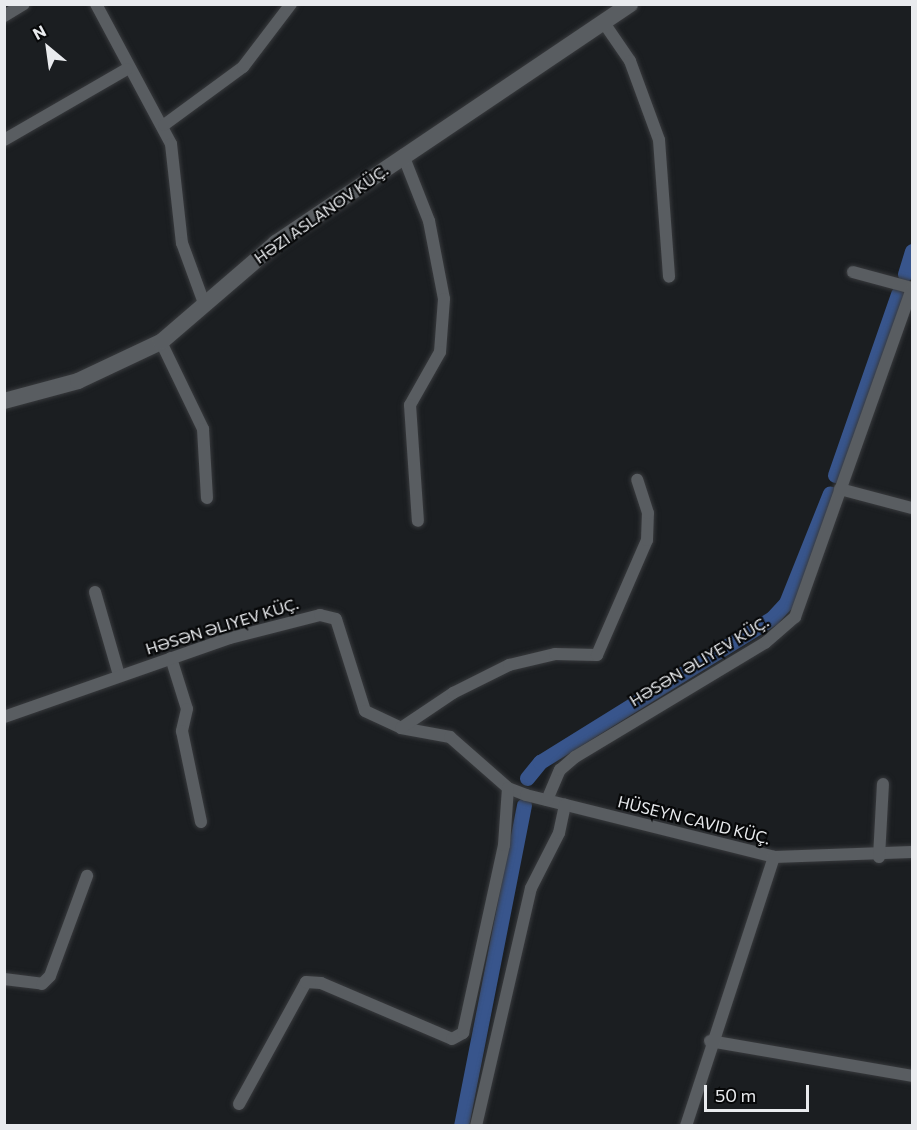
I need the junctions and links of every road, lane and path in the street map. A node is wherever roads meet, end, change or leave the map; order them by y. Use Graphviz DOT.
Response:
graph roads {
  1 [pos="24,4"];
  2 [pos="96,4"];
  3 [pos="291,4"];
  4 [pos="630,4"];
  5 [pos="4,16"];
  6 [pos="604,22"];
  7 [pos="127,69"];
  8 [pos="164,125"];
  9 [pos="4,140"];
  10 [pos="403,155"];
  11 [pos="853,272"];
  12 [pos="669,277"];
  13 [pos="912,289"];
  14 [pos="205,306"];
  15 [pos="161,342"];
  16 [pos="4,401"];
  17 [pos="637,480"];
  18 [pos="840,489"];
  19 [pos="207,498"];
  20 [pos="912,508"];
  21 [pos="418,521"];
  22 [pos="95,591"];
  23 [pos="171,658"];
  24 [pos="119,675"];
  25 [pos="4,717"];
  26 [pos="401,728"];
  27 [pos="883,784"];
  28 [pos="508,788"];
  29 [pos="547,800"];
  30 [pos="566,805"];
  31 [pos="201,822"];
  32 [pos="912,852"];
  33 [pos="774,857"];
  34 [pos="879,857"];
  35 [pos="87,876"];
  36 [pos="4,978"];
  37 [pos="710,1041"];
  38 [pos="912,1076"];
  39 [pos="239,1104"];
  40 [pos="476,1125"];
  41 [pos="686,1125"];
  1 -- 5 [label="street"];
  2 -- 7 [label="street"];
  3 -- 8 [label="street"];
  4 -- 6 [label="street, HƏZI ASLANOV KÜÇ."];
  6 -- 10 [label="street, HƏZI ASLANOV KÜÇ."];
  6 -- 12 [label="street"];
  7 -- 8 [label="street"];
  7 -- 9 [label="street"];
  8 -- 14 [label="street"];
  10 -- 14 [label="street, HƏZI ASLANOV KÜÇ."];
  10 -- 21 [label="street"];
  11 -- 13 [label="street"];
  13 -- 18 [label="street, HƏSƏN ƏLIYEV KÜÇ."];
  14 -- 15 [label="street, HƏZI ASLANOV KÜÇ."];
  15 -- 16 [label="street, HƏZI ASLANOV KÜÇ."];
  15 -- 19 [label="street"];
  17 -- 26 [label="street"];
  18 -- 20 [label="street"];
  18 -- 29 [label="street, HƏSƏN ƏLIYEV KÜÇ."];
  22 -- 24 [label="street"];
  23 -- 24 [label="street, HƏSƏN ƏLIYEV KÜÇ."];
  23 -- 26 [label="street, HƏSƏN ƏLIYEV KÜÇ."];
  23 -- 31 [label="street"];
  24 -- 25 [label="street, HƏSƏN ƏLIYEV KÜÇ."];
  26 -- 28 [label="street, HƏSƏN ƏLIYEV KÜÇ."];
  27 -- 34 [label="street"];
  28 -- 29 [label="street, HÜSEYN CAVID KÜÇ."];
  28 -- 39 [label="street"];
  29 -- 30 [label="street, HÜSEYN CAVID KÜÇ."];
  30 -- 33 [label="street, HÜSEYN CAVID KÜÇ."];
  30 -- 40 [label="street"];
  32 -- 34 [label="street, HÜSEYN CAVID KÜÇ."];
  33 -- 34 [label="street, HÜSEYN CAVID KÜÇ."];
  33 -- 37 [label="street"];
  35 -- 36 [label="street"];
  37 -- 38 [label="street"];
  37 -- 41 [label="street"];
}
